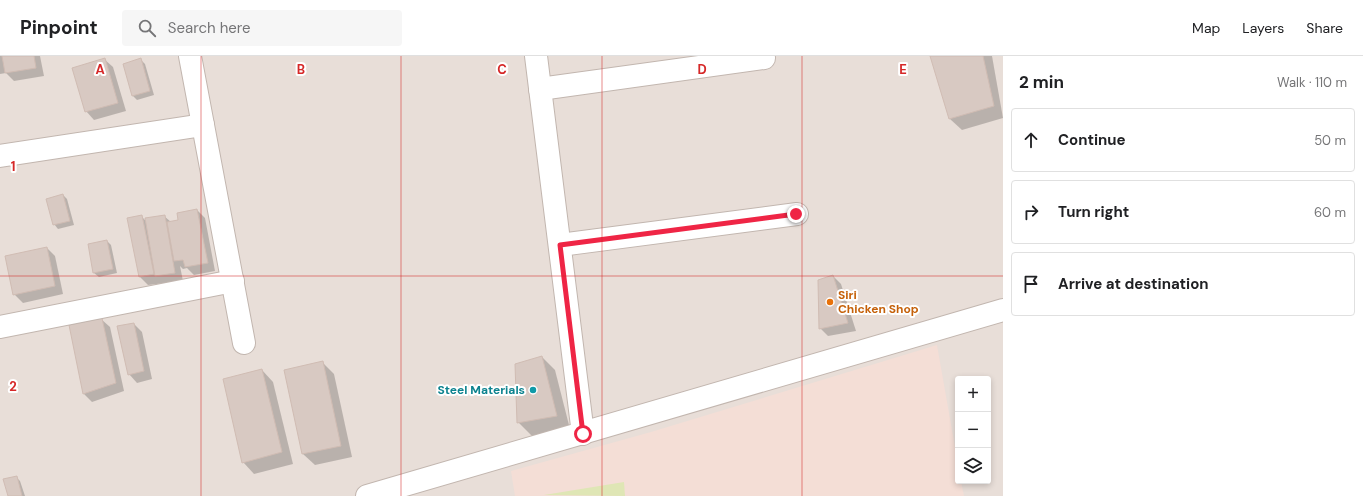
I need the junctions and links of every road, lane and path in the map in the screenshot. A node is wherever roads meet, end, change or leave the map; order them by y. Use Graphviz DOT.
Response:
graph roads {
  1 [pos="190,56"];
  2 [pos="536,56"];
  3 [pos="764,58"];
  4 [pos="540,89"];
  5 [pos="203,125"];
  6 [pos="0,156"];
  7 [pos="796,214"];
  8 [pos="560,245"];
  9 [pos="233,281"];
  10 [pos="1003,310"];
  11 [pos="0,327"];
  12 [pos="244,344"];
  13 [pos="583,434"];
  14 [pos="367,496"];
  1 -- 5 [label="street"];
  2 -- 4 [label="street"];
  3 -- 4 [label="street"];
  4 -- 8 [label="street"];
  5 -- 6 [label="street"];
  5 -- 9 [label="street"];
  7 -- 8 [label="street"];
  8 -- 13 [label="street"];
  9 -- 11 [label="street"];
  9 -- 12 [label="street"];
  10 -- 13 [label="street"];
  13 -- 14 [label="street"];
}
